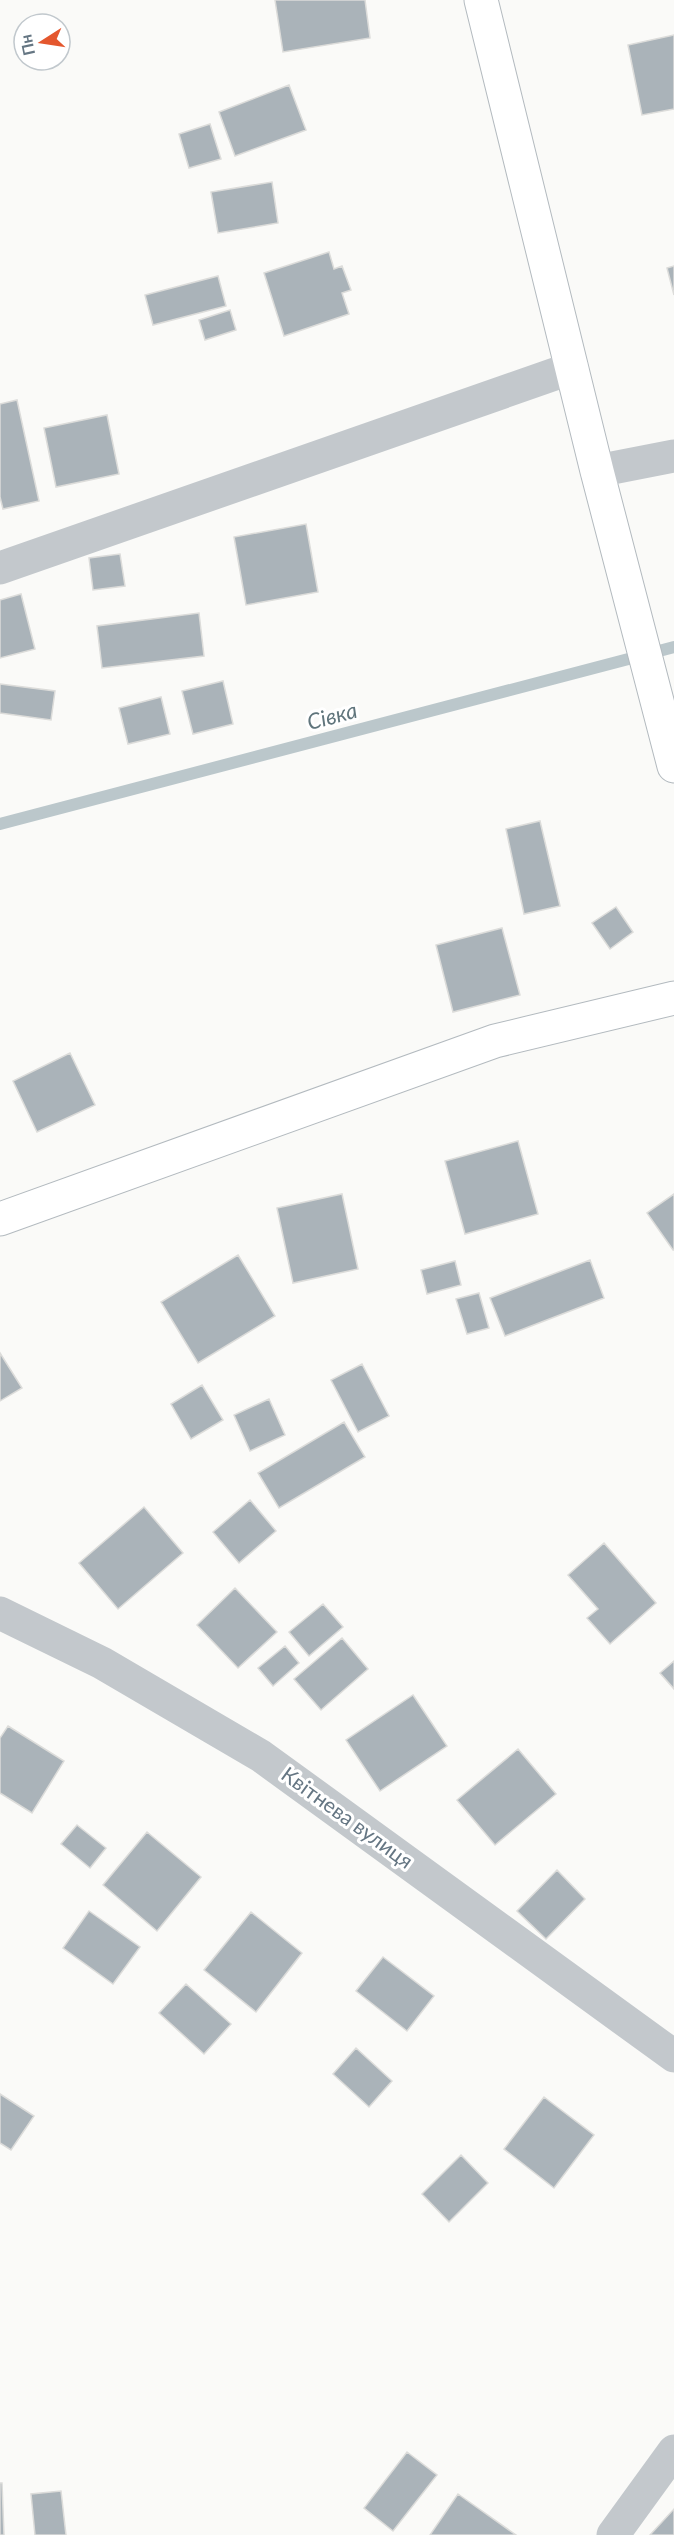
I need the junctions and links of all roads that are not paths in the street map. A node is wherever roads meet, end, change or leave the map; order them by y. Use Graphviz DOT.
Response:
graph roads {
  1 [pos="481,0"];
  2 [pos="572,368"];
  3 [pos="674,456"];
  4 [pos="597,471"];
  5 [pos="0,568"];
  6 [pos="674,766"];
  7 [pos="674,998"];
  8 [pos="0,1219"];
  9 [pos="0,1613"];
  10 [pos="674,2056"];
  11 [pos="674,2451"];
  12 [pos="613,2535"];
  1 -- 2 [label="street"];
  2 -- 4 [label="street"];
  2 -- 5 [label="street"];
  3 -- 4 [label="street"];
  4 -- 6 [label="street"];
  7 -- 8 [label="street"];
  9 -- 10 [label="street, Квітнева вулиця"];
  11 -- 12 [label="street"];
}
